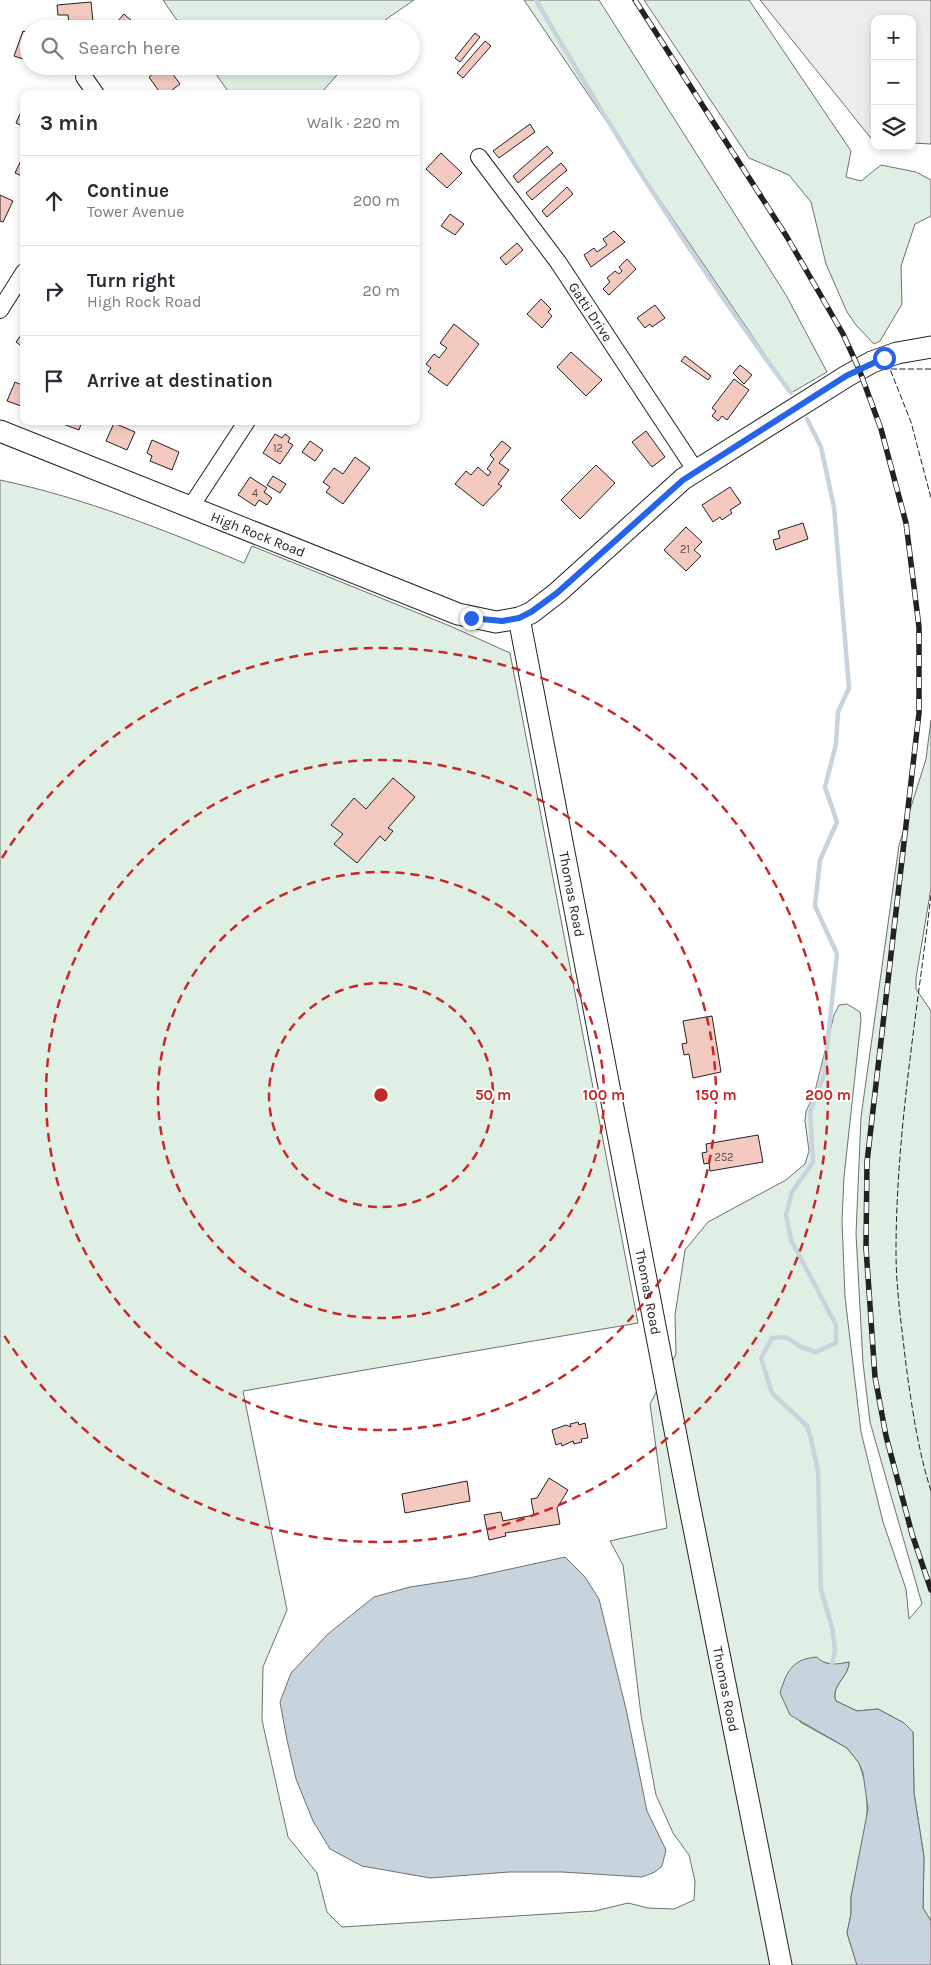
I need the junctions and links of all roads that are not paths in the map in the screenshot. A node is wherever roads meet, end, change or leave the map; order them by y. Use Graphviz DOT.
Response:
graph roads {
  1 [pos="84,77"];
  2 [pos="93,90"];
  3 [pos="479,157"];
  4 [pos="20,278"];
  5 [pos="0,310"];
  6 [pos="931,347"];
  7 [pos="243,425"];
  8 [pos="0,431"];
  9 [pos="696,471"];
  10 [pos="190,508"];
  11 [pos="519,618"];
  12 [pos="780,1965"];
  1 -- 2 [label="street"];
  3 -- 9 [label="street, Gatti Drive"];
  4 -- 5 [label="street"];
  6 -- 9 [label="main road"];
  7 -- 10 [label="street"];
  8 -- 10 [label="main road, High Rock Road"];
  9 -- 11 [label="main road"];
  10 -- 11 [label="main road, High Rock Road"];
  11 -- 12 [label="main road, Thomas Road"];
}
